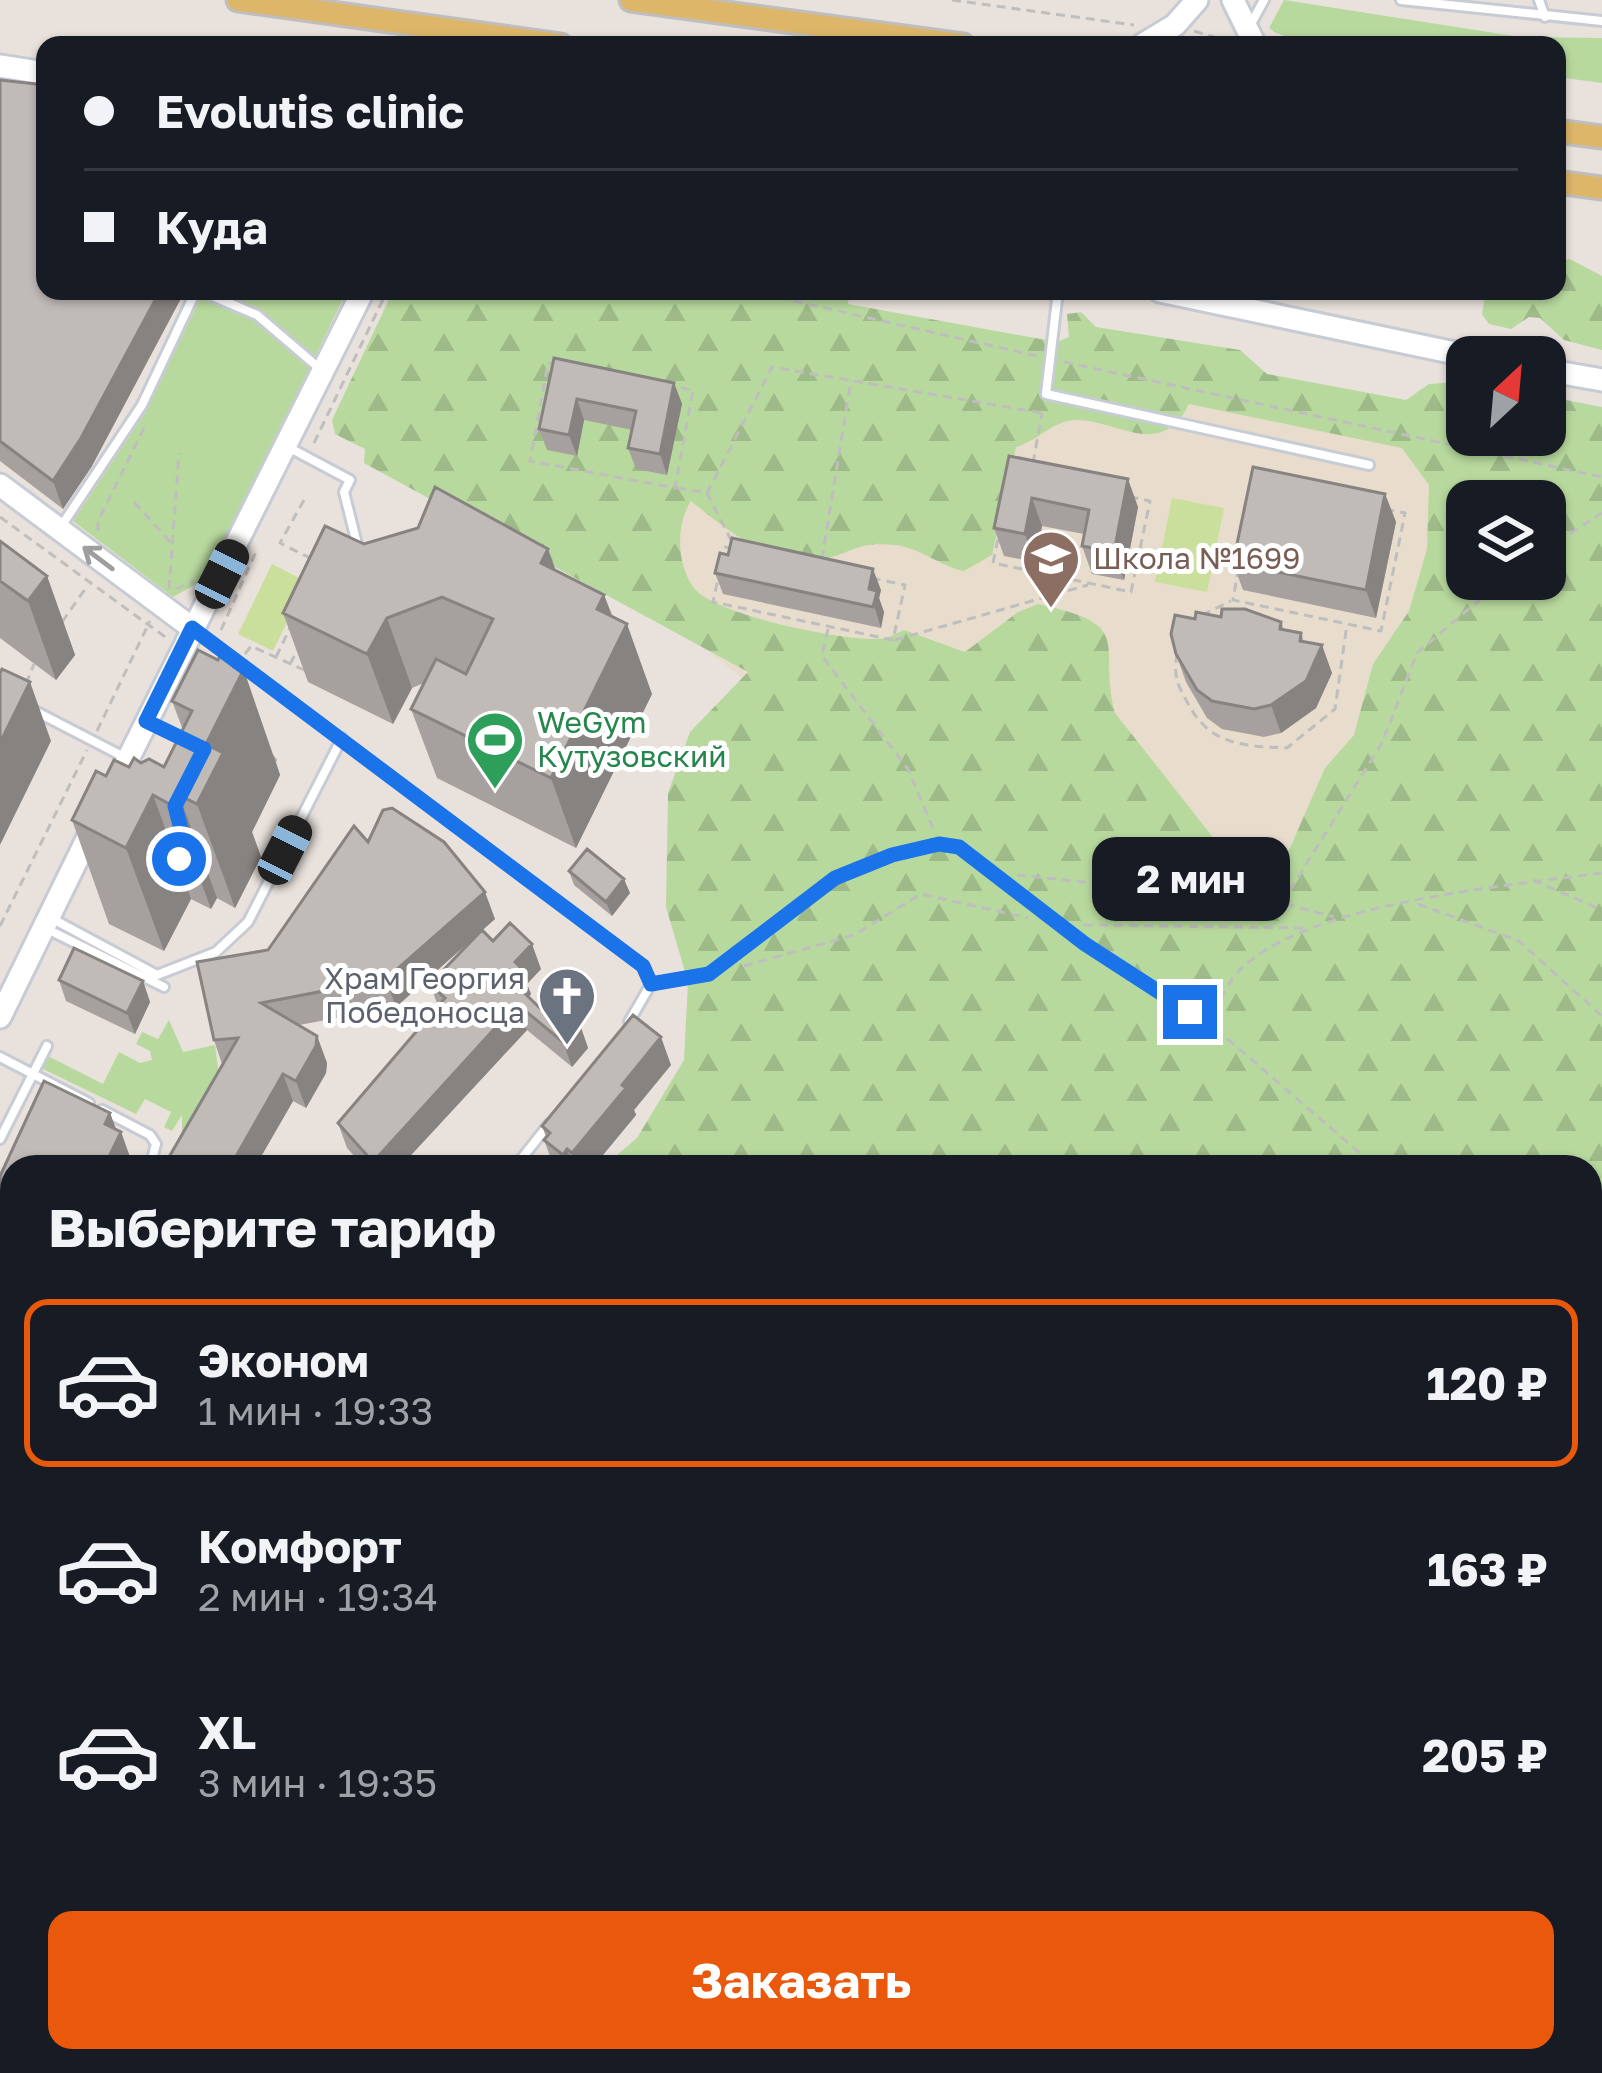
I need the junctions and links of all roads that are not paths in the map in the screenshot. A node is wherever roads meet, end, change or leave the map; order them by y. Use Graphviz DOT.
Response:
graph roads {
  1 [pos="238,0"];
  2 [pos="632,0"];
  3 [pos="1197,0"];
  4 [pos="1233,0"];
  5 [pos="1264,0"];
  6 [pos="1402,0"];
  7 [pos="1539,0"];
  8 [pos="1545,17"];
  9 [pos="1602,21"];
  10 [pos="496,36"];
  11 [pos="897,36"];
  12 [pos="1157,36"];
  13 [pos="1250,36"];
  14 [pos="1253,36"];
  15 [pos="0,67"];
  16 [pos="36,72"];
  17 [pos="1566,132"];
  18 [pos="1602,137"];
  19 [pos="1566,184"];
  20 [pos="1602,188"];
  21 [pos="194,300"];
  22 [pos="220,300"];
  23 [pos="358,300"];
  24 [pos="1057,300"];
  25 [pos="1203,300"];
  26 [pos="1446,351"];
  27 [pos="321,370"];
  28 [pos="1566,374"];
  29 [pos="1602,380"];
  30 [pos="295,451"];
  31 [pos="1369,465"];
  32 [pos="0,485"];
  33 [pos="59,529"];
  34 [pos="359,550"];
  35 [pos="187,638"];
  36 [pos="17,701"];
  37 [pos="146,721"];
  38 [pos="342,738"];
  39 [pos="204,749"];
  40 [pos="128,758"];
  41 [pos="46,922"];
  42 [pos="651,984"];
  43 [pos="164,987"];
  44 [pos="0,1017"];
  45 [pos="1208,1022"];
  46 [pos="626,1027"];
  47 [pos="46,1046"];
  48 [pos="0,1057"];
  49 [pos="33,1074"];
  50 [pos="557,1114"];
  51 [pos="0,1139"];
  52 [pos="153,1155"];
  53 [pos="525,1155"];
  1 -- 10 [label="main road"];
  2 -- 11 [label="main road"];
  3 -- 12 [label="street"];
  4 -- 13 [label="street"];
  5 -- 14 [label="lane"];
  6 -- 8 [label="lane"];
  7 -- 8 [label="lane"];
  8 -- 9 [label="lane"];
  15 -- 16 [label="street"];
  17 -- 18 [label="main road"];
  19 -- 20 [label="main road"];
  21 -- 33 [label="lane"];
  22 -- 27 [label="lane"];
  23 -- 27 [label="street"];
  24 -- 31 [label="lane"];
  25 -- 26 [label="street"];
  27 -- 30 [label="street"];
  28 -- 29 [label="street"];
  30 -- 34 [label="lane"];
  30 -- 35 [label="street"];
  32 -- 33 [label="street"];
  35 -- 33 [label="street, one-way"];
  35 -- 37 [label="street"];
  35 -- 38 [label="lane"];
  36 -- 40 [label="lane"];
  37 -- 39 [label="lane"];
  37 -- 40 [label="street"];
  38 -- 41 [label="lane"];
  38 -- 42 [label="lane"];
  40 -- 41 [label="street"];
  41 -- 43 [label="lane"];
  41 -- 44 [label="street"];
  42 -- 45 [label="lane"];
  42 -- 46 [label="lane"];
  47 -- 49 [label="lane"];
  48 -- 49 [label="lane"];
  49 -- 51 [label="lane"];
  49 -- 52 [label="lane"];
  50 -- 53 [label="lane"];
}
